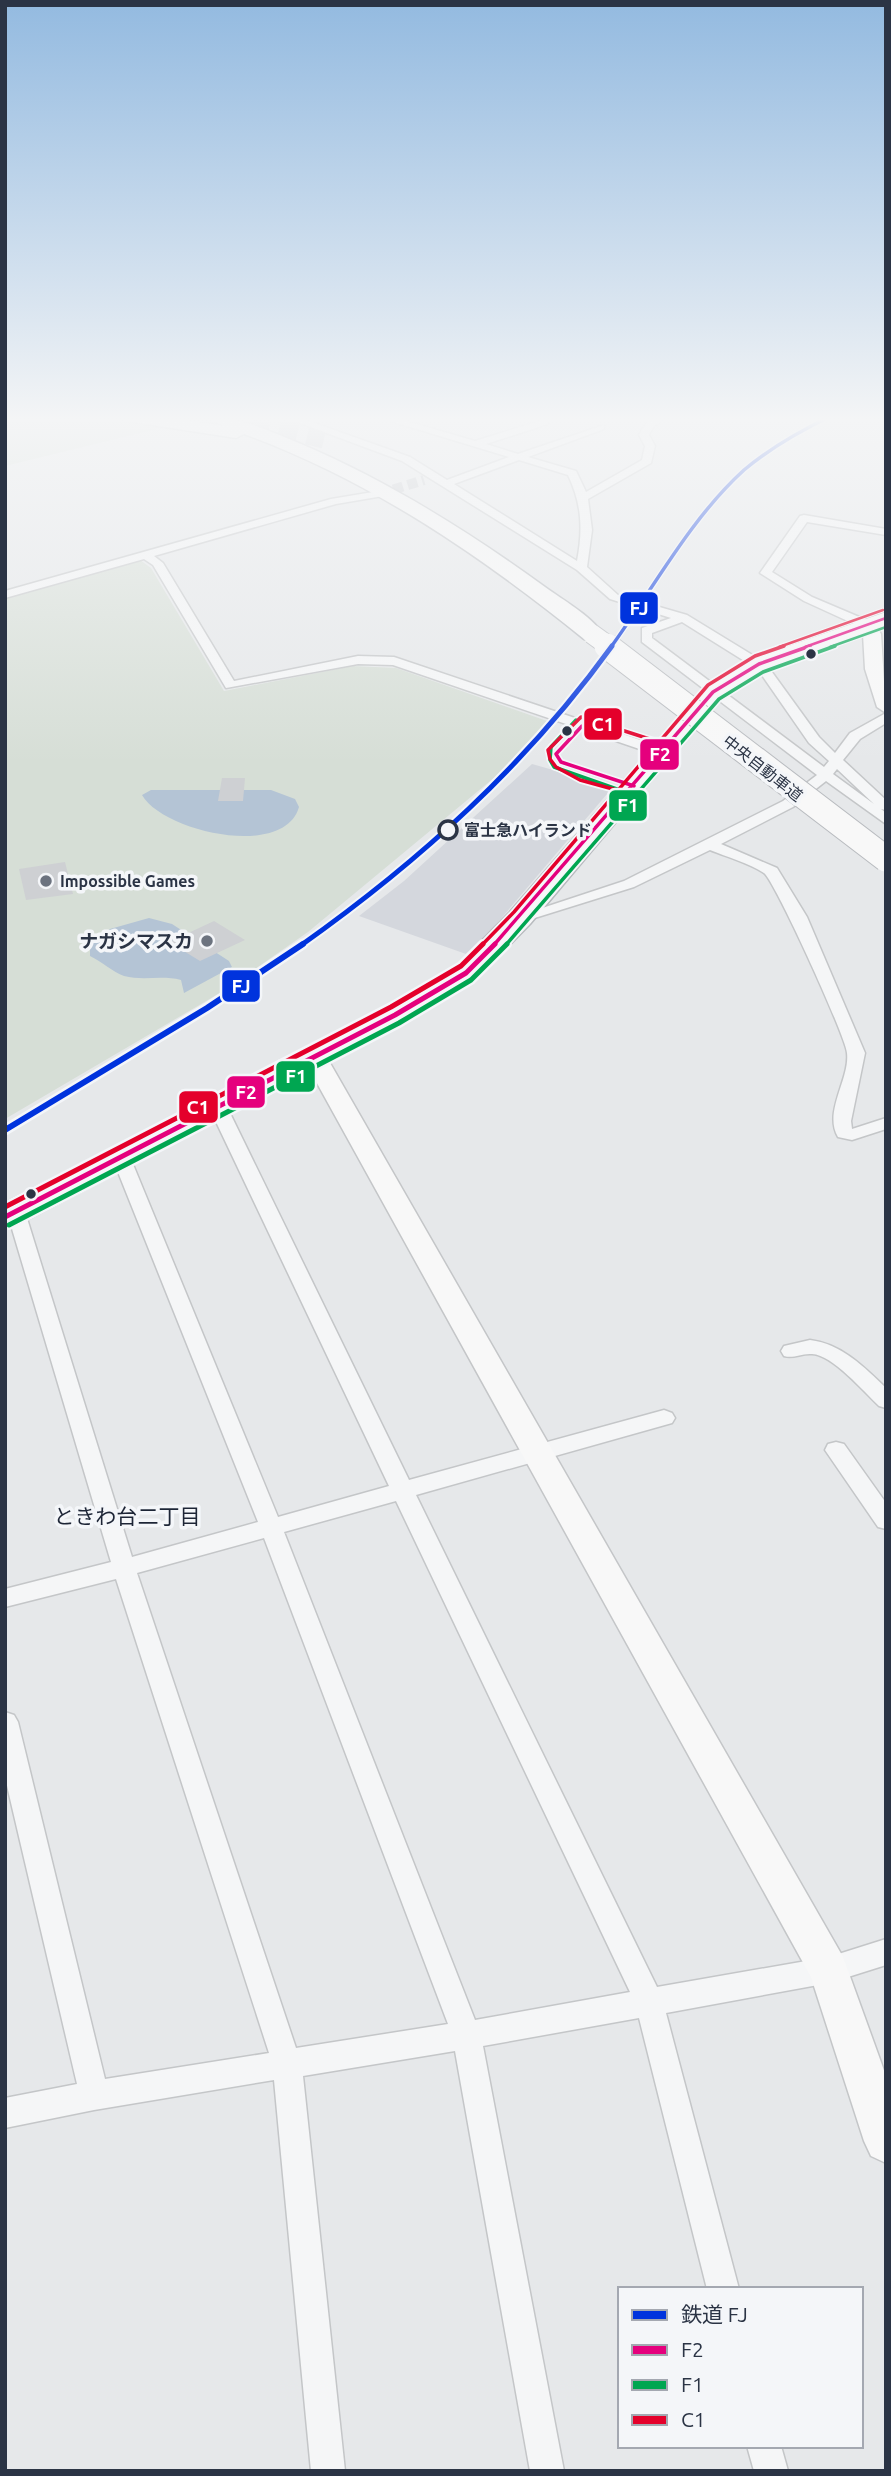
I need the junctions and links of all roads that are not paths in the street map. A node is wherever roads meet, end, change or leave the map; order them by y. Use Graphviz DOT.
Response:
graph roads {
  1 [pos="228,532"];
  2 [pos="453,532"];
  3 [pos="476,532"];
  4 [pos="486,532"];
  5 [pos="524,532"];
  6 [pos="588,532"];
  7 [pos="795,532"];
  8 [pos="145,555"];
  9 [pos="581,568"];
  10 [pos="564,593"];
  11 [pos="5,594"];
  12 [pos="683,618"];
  13 [pos="876,622"];
  14 [pos="598,629"];
  15 [pos="750,659"];
  16 [pos="765,671"];
  17 [pos="713,692"];
  18 [pos="886,707"];
  19 [pos="886,717"];
  20 [pos="662,752"];
  21 [pos="838,761"];
  22 [pos="825,775"];
  23 [pos="886,808"];
  24 [pos="886,820"];
  25 [pos="886,837"];
  26 [pos="709,844"];
  27 [pos="886,859"];
  28 [pos="520,918"];
  29 [pos="314,1056"];
  30 [pos="218,1107"];
  31 [pos="886,1124"];
  32 [pos="121,1157"];
  33 [pos="11,1214"];
  34 [pos="791,1351"];
  35 [pos="886,1401"];
  36 [pos="664,1418"];
  37 [pos="836,1450"];
  38 [pos="537,1452"];
  39 [pos="403,1490"];
  40 [pos="886,1521"];
  41 [pos="271,1527"];
  42 [pos="124,1568"];
  43 [pos="5,1598"];
  44 [pos="5,1722"];
  45 [pos="886,1952"];
  46 [pos="829,1970"];
  47 [pos="649,2001"];
  48 [pos="467,2035"];
  49 [pos="287,2064"];
  50 [pos="94,2095"];
  51 [pos="5,2113"];
  52 [pos="886,2141"];
  53 [pos="722,2287"];
  54 [pos="765,2448"];
  55 [pos="328,2471"];
  56 [pos="547,2471"];
  57 [pos="771,2471"];
  1 -- 8 [label="street"];
  2 -- 14 [label="highway, 中央自動車道"];
  3 -- 10 [label="highway, 中央自動車道"];
  4 -- 10 [label="highway"];
  5 -- 9 [label="street"];
  6 -- 9 [label="street"];
  7 -- 13 [label="street"];
  8 -- 11 [label="street"];
  8 -- 20 [label="street"];
  9 -- 12 [label="street"];
  10 -- 14 [label="highway, 中央自動車道"];
  12 -- 15 [label="street"];
  12 -- 17 [label="street"];
  13 -- 17 [label="highway"];
  13 -- 18 [label="street"];
  14 -- 25 [label="highway, 中央自動車道"];
  14 -- 27 [label="highway, 中央自動車道, bridge"];
  16 -- 21 [label="street"];
  17 -- 20 [label="highway"];
  17 -- 22 [label="street"];
  19 -- 21 [label="street"];
  20 -- 28 [label="highway"];
  21 -- 22 [label="street"];
  21 -- 23 [label="street"];
  22 -- 24 [label="street"];
  22 -- 26 [label="street"];
  26 -- 28 [label="street"];
  26 -- 31 [label="street"];
  28 -- 29 [label="highway"];
  29 -- 30 [label="highway"];
  29 -- 38 [label="street"];
  30 -- 32 [label="highway"];
  30 -- 39 [label="street"];
  32 -- 33 [label="highway"];
  32 -- 41 [label="street"];
  33 -- 42 [label="street"];
  34 -- 35 [label="street"];
  36 -- 38 [label="street"];
  37 -- 40 [label="street"];
  38 -- 39 [label="street"];
  38 -- 46 [label="street"];
  39 -- 41 [label="street"];
  39 -- 47 [label="street"];
  41 -- 42 [label="street"];
  41 -- 48 [label="street"];
  42 -- 43 [label="street"];
  42 -- 49 [label="street"];
  44 -- 50 [label="street"];
  45 -- 46 [label="street"];
  46 -- 47 [label="street"];
  46 -- 52 [label="street"];
  47 -- 48 [label="street"];
  47 -- 53 [label="street"];
  48 -- 49 [label="street"];
  48 -- 56 [label="street"];
  49 -- 50 [label="street"];
  49 -- 55 [label="street"];
  50 -- 51 [label="street"];
  54 -- 57 [label="street"];
}
